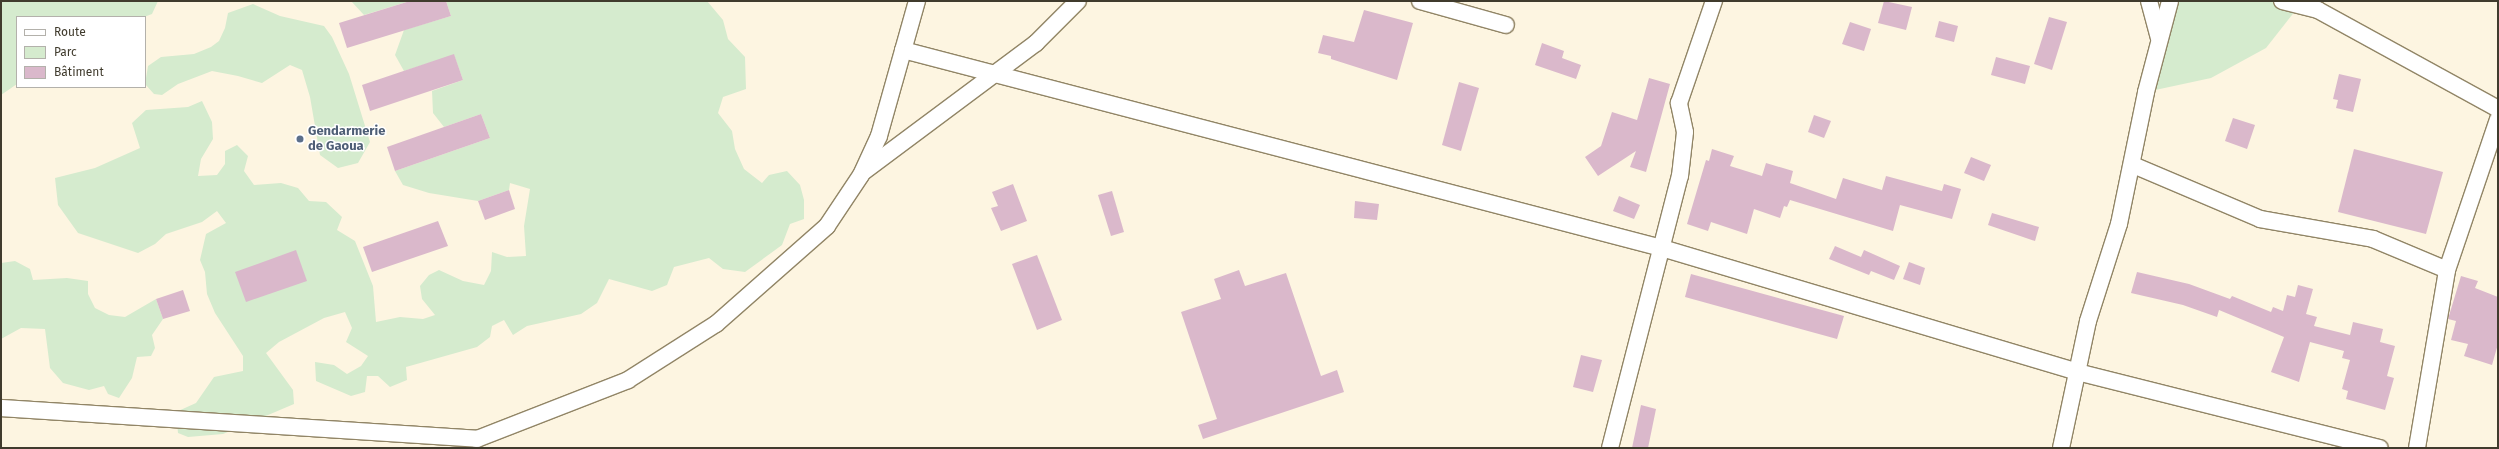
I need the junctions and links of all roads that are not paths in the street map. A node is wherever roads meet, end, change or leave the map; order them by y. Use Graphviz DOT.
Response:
graph roads {
  1 [pos="917,1"];
  2 [pos="1078,1"];
  3 [pos="1420,1"];
  4 [pos="1714,1"];
  5 [pos="2149,1"];
  6 [pos="2170,1"];
  7 [pos="2282,1"];
  8 [pos="1506,25"];
  9 [pos="2160,39"];
  10 [pos="903,50"];
  11 [pos="993,75"];
  12 [pos="2498,108"];
  13 [pos="2498,119"];
  14 [pos="2133,165"];
  15 [pos="861,175"];
  16 [pos="1662,248"];
  17 [pos="2447,270"];
  18 [pos="2077,372"];
  19 [pos="1,408"];
  20 [pos="476,444"];
  21 [pos="1610,448"];
  22 [pos="2061,448"];
  23 [pos="2380,448"];
  24 [pos="2417,448"];
  1 -- 10 [label="street"];
  2 -- 11 [label="street"];
  3 -- 8 [label="street"];
  4 -- 16 [label="street"];
  5 -- 9 [label="street"];
  6 -- 9 [label="street"];
  7 -- 12 [label="street"];
  9 -- 14 [label="street"];
  10 -- 11 [label="street"];
  10 -- 15 [label="street"];
  11 -- 15 [label="street"];
  11 -- 16 [label="street"];
  13 -- 17 [label="street"];
  14 -- 17 [label="street"];
  14 -- 18 [label="street"];
  15 -- 20 [label="street"];
  16 -- 18 [label="street"];
  16 -- 21 [label="street"];
  17 -- 24 [label="street"];
  18 -- 22 [label="street"];
  18 -- 23 [label="street"];
  19 -- 20 [label="street"];
}
